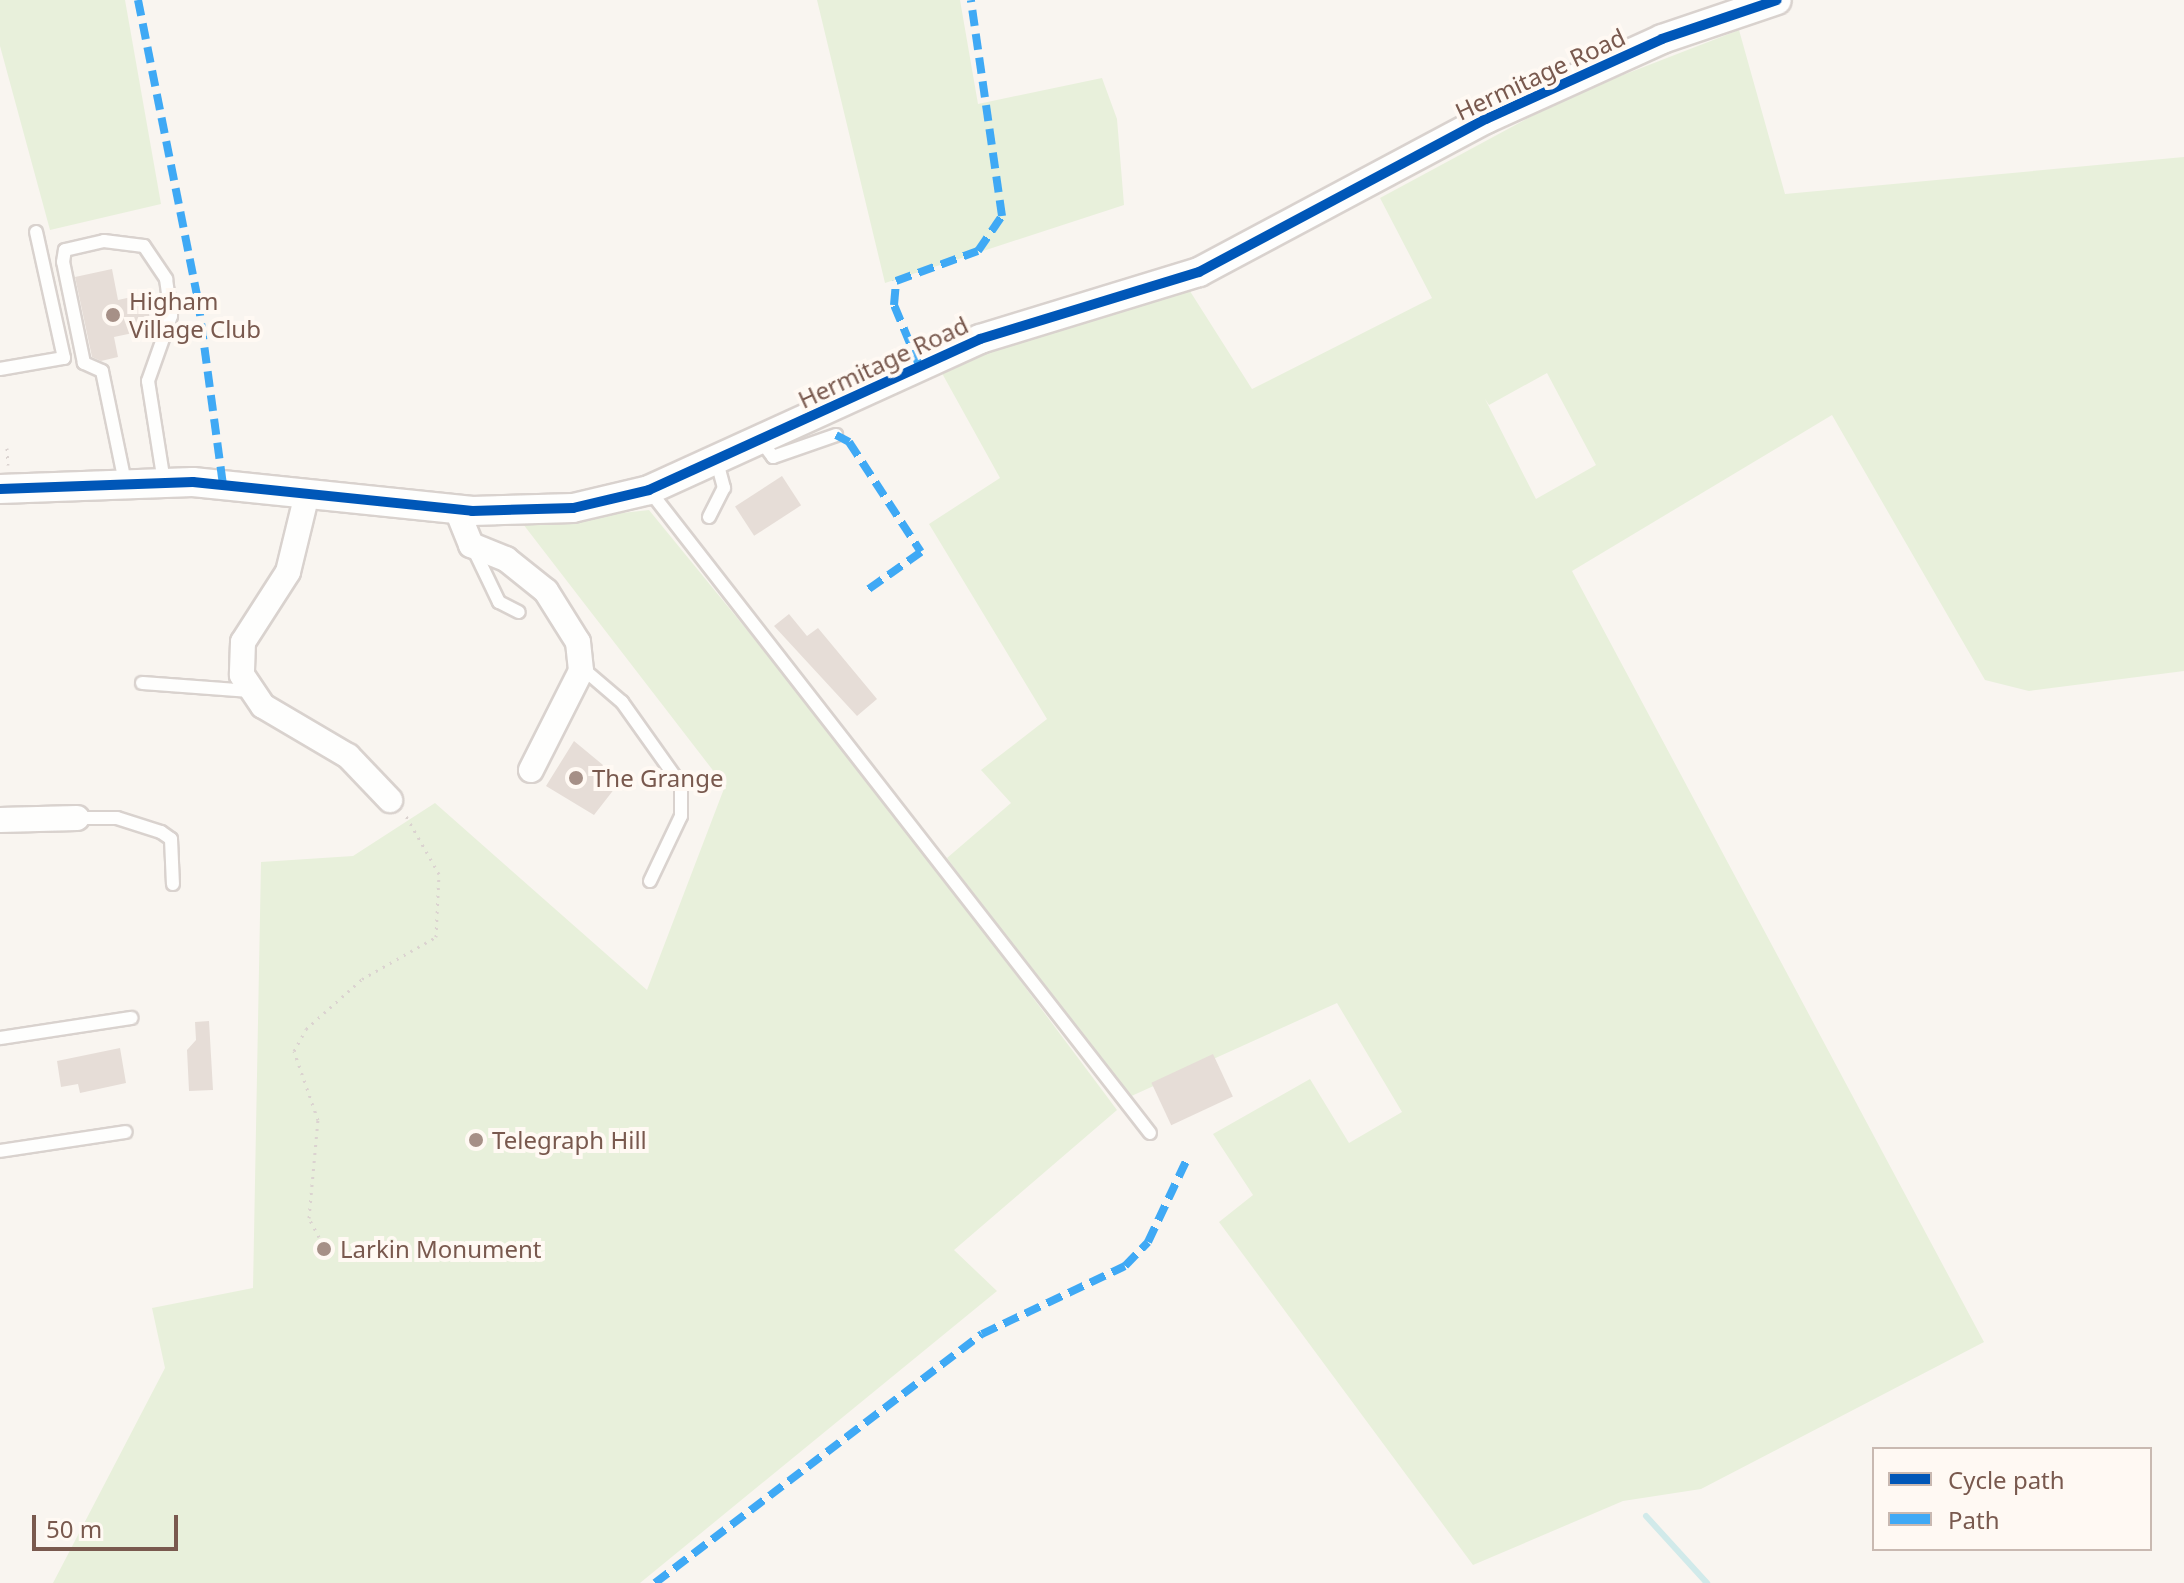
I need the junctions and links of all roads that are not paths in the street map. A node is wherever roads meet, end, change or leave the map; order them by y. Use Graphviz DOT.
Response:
graph roads {
  1 [pos="1777,0"];
  2 [pos="36,232"];
  3 [pos="0,369"];
  4 [pos="836,435"];
  5 [pos="761,441"];
  6 [pos="717,461"];
  7 [pos="125,482"];
  8 [pos="164,482"];
  9 [pos="0,489"];
  10 [pos="649,490"];
  11 [pos="307,494"];
  12 [pos="457,510"];
  13 [pos="709,517"];
  14 [pos="471,545"];
  15 [pos="519,612"];
  16 [pos="581,667"];
  17 [pos="142,683"];
  18 [pos="251,691"];
  19 [pos="531,770"];
  20 [pos="390,800"];
  21 [pos="77,818"];
  22 [pos="0,820"];
  23 [pos="650,881"];
  24 [pos="173,884"];
  25 [pos="131,1018"];
  26 [pos="0,1038"];
  27 [pos="126,1132"];
  28 [pos="1150,1133"];
  29 [pos="0,1151"];
  1 -- 5 [label="street, Hermitage Road"];
  2 -- 3 [label="lane"];
  4 -- 5 [label="lane"];
  5 -- 6 [label="street, Hermitage Road"];
  6 -- 10 [label="street, Hermitage Road"];
  6 -- 13 [label="lane"];
  7 -- 8 [label="street, Hermitage Road"];
  7 -- 8 [label="lane"];
  7 -- 9 [label="street, Hermitage Road"];
  8 -- 11 [label="street, Hermitage Road"];
  10 -- 12 [label="street, Hermitage Road"];
  10 -- 28 [label="lane"];
  11 -- 12 [label="street, Hermitage Road"];
  11 -- 18 [label="street"];
  12 -- 14 [label="street"];
  14 -- 15 [label="lane"];
  14 -- 16 [label="street"];
  16 -- 19 [label="street"];
  16 -- 23 [label="lane"];
  17 -- 18 [label="lane"];
  18 -- 20 [label="street"];
  21 -- 22 [label="street"];
  21 -- 24 [label="lane"];
  25 -- 26 [label="lane"];
  27 -- 29 [label="lane"];
}
